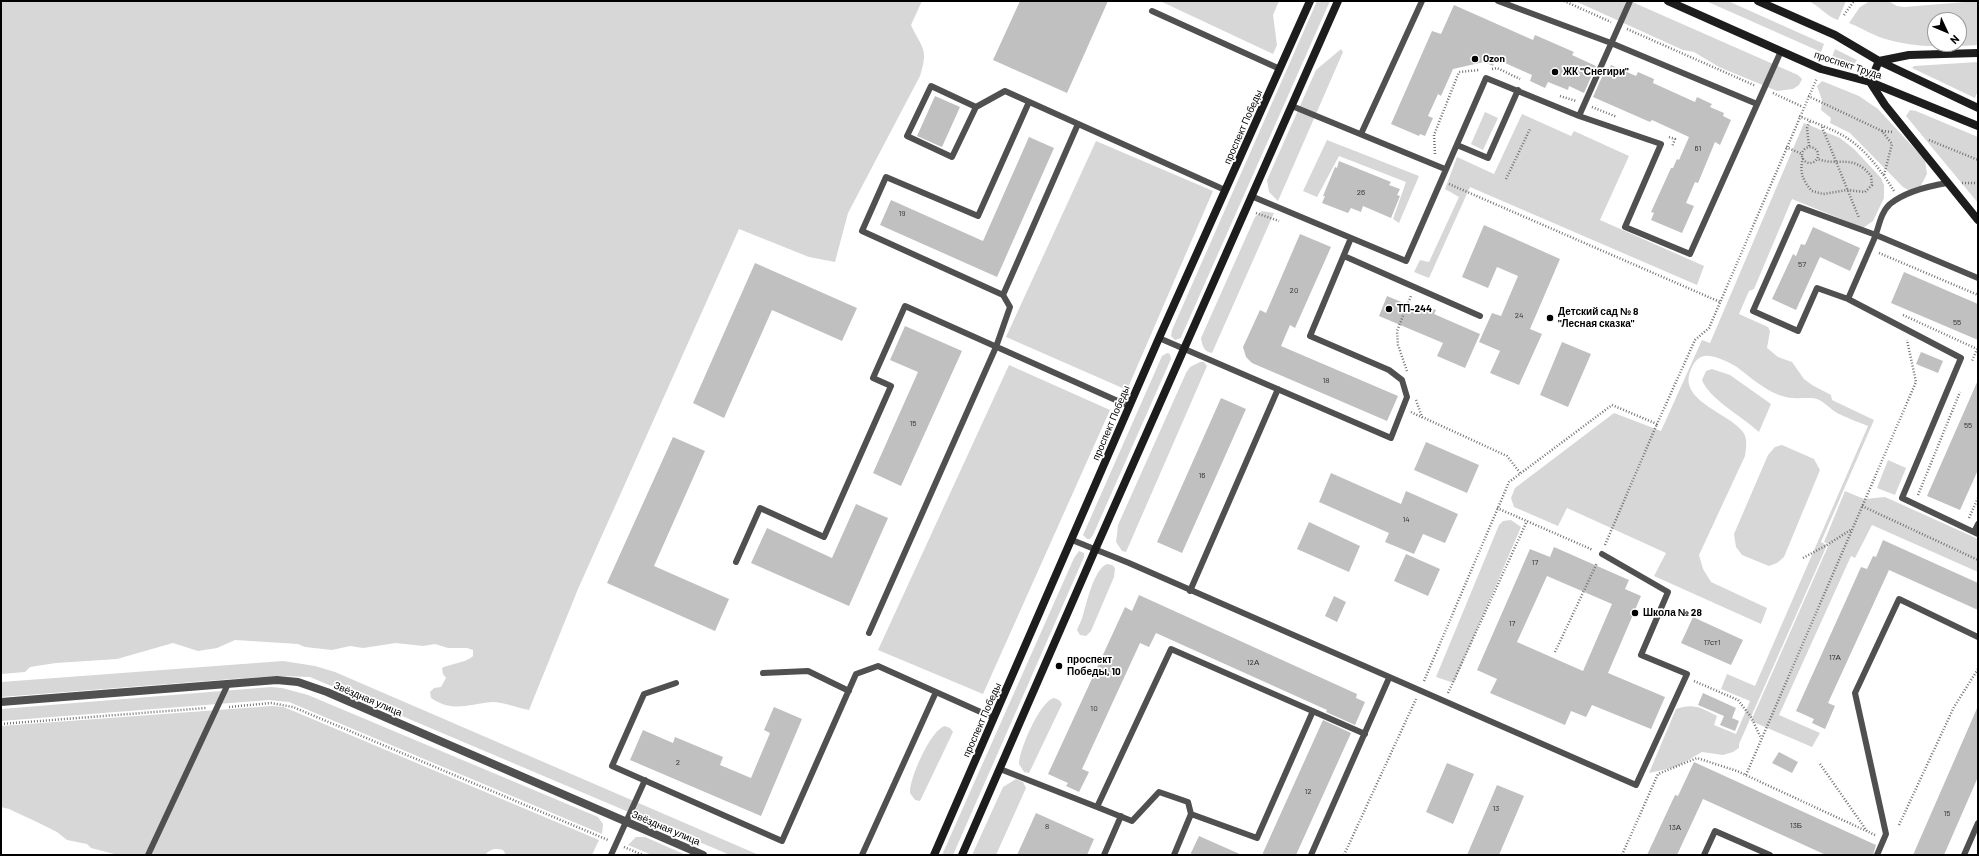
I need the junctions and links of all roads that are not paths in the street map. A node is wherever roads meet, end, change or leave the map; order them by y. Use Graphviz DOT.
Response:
graph roads {
  1 [pos="1310,1"];
  2 [pos="1338,1"];
  3 [pos="1422,1"];
  4 [pos="1498,1"];
  5 [pos="1630,1"];
  6 [pos="1668,1"];
  7 [pos="1758,1"];
  8 [pos="1152,11"];
  9 [pos="1611,43"];
  10 [pos="1781,51"];
  11 [pos="1978,53"];
  12 [pos="1879,61"];
  13 [pos="1280,69"];
  14 [pos="1870,82"];
  15 [pos="1518,90"];
  16 [pos="1030,102"];
  17 [pos="1758,104"];
  18 [pos="1292,106"];
  19 [pos="976,107"];
  20 [pos="1978,108"];
  21 [pos="1579,116"];
  22 [pos="1078,124"];
  23 [pos="1978,126"];
  24 [pos="1361,134"];
  25 [pos="1456,145"];
  26 [pos="1445,169"];
  27 [pos="1947,183"];
  28 [pos="1225,190"];
  29 [pos="1251,196"];
  30 [pos="1978,220"];
  31 [pos="1876,235"];
  32 [pos="1351,238"];
  33 [pos="1344,256"];
  34 [pos="1978,278"];
  35 [pos="1003,295"];
  36 [pos="1848,299"];
  37 [pos="1480,316"];
  38 [pos="1159,338"];
  39 [pos="996,347"];
  40 [pos="1184,349"];
  41 [pos="1278,389"];
  42 [pos="1129,406"];
  43 [pos="1978,524"];
  44 [pos="1976,533"];
  45 [pos="1072,540"];
  46 [pos="1095,550"];
  47 [pos="1602,554"];
  48 [pos="736,562"];
  49 [pos="1190,591"];
  50 [pos="869,633"];
  51 [pos="1978,637"];
  52 [pos="763,673"];
  53 [pos="1389,678"];
  54 [pos="676,683"];
  55 [pos="228,684"];
  56 [pos="849,691"];
  57 [pos="936,692"];
  58 [pos="1,702"];
  59 [pos="1313,711"];
  60 [pos="994,718"];
  61 [pos="1365,734"];
  62 [pos="1000,769"];
  63 [pos="644,780"];
  64 [pos="1097,807"];
  65 [pos="1192,814"];
  66 [pos="1121,816"];
  67 [pos="626,821"];
  68 [pos="1978,823"];
  69 [pos="148,855"];
  70 [pos="611,855"];
  71 [pos="703,855"];
  72 [pos="862,855"];
  73 [pos="934,855"];
  74 [pos="962,855"];
  75 [pos="1104,855"];
  76 [pos="1174,855"];
  77 [pos="1311,855"];
  78 [pos="1704,855"];
  79 [pos="1770,855"];
  80 [pos="1877,855"];
  81 [pos="1964,855"];
  1 -- 13 [label="main road, проспект Победы"];
  2 -- 18 [label="main road"];
  3 -- 24 [label="lane"];
  4 -- 9 [label="lane"];
  5 -- 9 [label="lane"];
  6 -- 10 [label="main road, проспект Труда"];
  7 -- 12 [label="main road, проспект Труда"];
  8 -- 13 [label="lane"];
  9 -- 17 [label="lane"];
  9 -- 21 [label="lane"];
  10 -- 14 [label="main road, проспект Труда"];
  10 -- 17 [label="lane"];
  11 -- 12 [label="main road"];
  12 -- 14 [label="main road"];
  12 -- 20 [label="main road, проспект Труда"];
  13 -- 28 [label="main road, проспект Победы"];
  14 -- 23 [label="main road, проспект Труда"];
  14 -- 27 [label="main road"];
  15 -- 21 [label="lane"];
  15 -- 25 [label="lane"];
  15 -- 25 [label="lane"];
  16 -- 19 [label="lane"];
  16 -- 22 [label="lane"];
  16 -- 35 [label="lane"];
  17 -- 21 [label="lane"];
  18 -- 24 [label="lane"];
  18 -- 29 [label="main road"];
  19 -- 19 [label="lane"];
  22 -- 28 [label="lane"];
  22 -- 35 [label="lane"];
  24 -- 26 [label="lane"];
  25 -- 26 [label="lane"];
  26 -- 32 [label="lane"];
  27 -- 30 [label="main road"];
  27 -- 31 [label="lane"];
  28 -- 38 [label="main road, проспект Победы"];
  29 -- 32 [label="lane"];
  29 -- 40 [label="main road"];
  31 -- 34 [label="lane"];
  31 -- 36 [label="lane"];
  31 -- 36 [label="lane"];
  32 -- 33 [label="lane"];
  33 -- 37 [label="lane"];
  33 -- 41 [label="lane"];
  35 -- 39 [label="lane"];
  36 -- 44 [label="lane"];
  38 -- 40 [label="lane"];
  38 -- 42 [label="main road, проспект Победы"];
  39 -- 42 [label="lane"];
  39 -- 48 [label="lane"];
  39 -- 50 [label="lane"];
  40 -- 41 [label="lane"];
  40 -- 46 [label="main road"];
  41 -- 49 [label="lane"];
  42 -- 45 [label="main road, проспект Победы"];
  43 -- 44 [label="lane"];
  45 -- 46 [label="lane"];
  45 -- 60 [label="main road, проспект Победы"];
  46 -- 49 [label="lane"];
  46 -- 62 [label="main road"];
  47 -- 53 [label="lane"];
  49 -- 53 [label="lane"];
  51 -- 80 [label="lane"];
  52 -- 56 [label="lane"];
  53 -- 61 [label="lane"];
  54 -- 63 [label="lane"];
  55 -- 58 [label="street, Звёздная улица"];
  55 -- 67 [label="street, Звёздная улица"];
  55 -- 69 [label="lane"];
  56 -- 57 [label="lane"];
  56 -- 63 [label="lane"];
  57 -- 60 [label="lane"];
  57 -- 72 [label="lane"];
  59 -- 61 [label="lane"];
  59 -- 64 [label="lane"];
  59 -- 65 [label="lane"];
  60 -- 73 [label="main road, проспект Победы"];
  61 -- 77 [label="lane"];
  62 -- 64 [label="lane"];
  62 -- 74 [label="main road"];
  63 -- 67 [label="lane"];
  64 -- 66 [label="lane"];
  65 -- 66 [label="lane"];
  65 -- 76 [label="lane"];
  66 -- 75 [label="lane"];
  67 -- 70 [label="lane"];
  67 -- 71 [label="street, Звёздная улица"];
  68 -- 81 [label="lane"];
  78 -- 79 [label="lane"];
}
